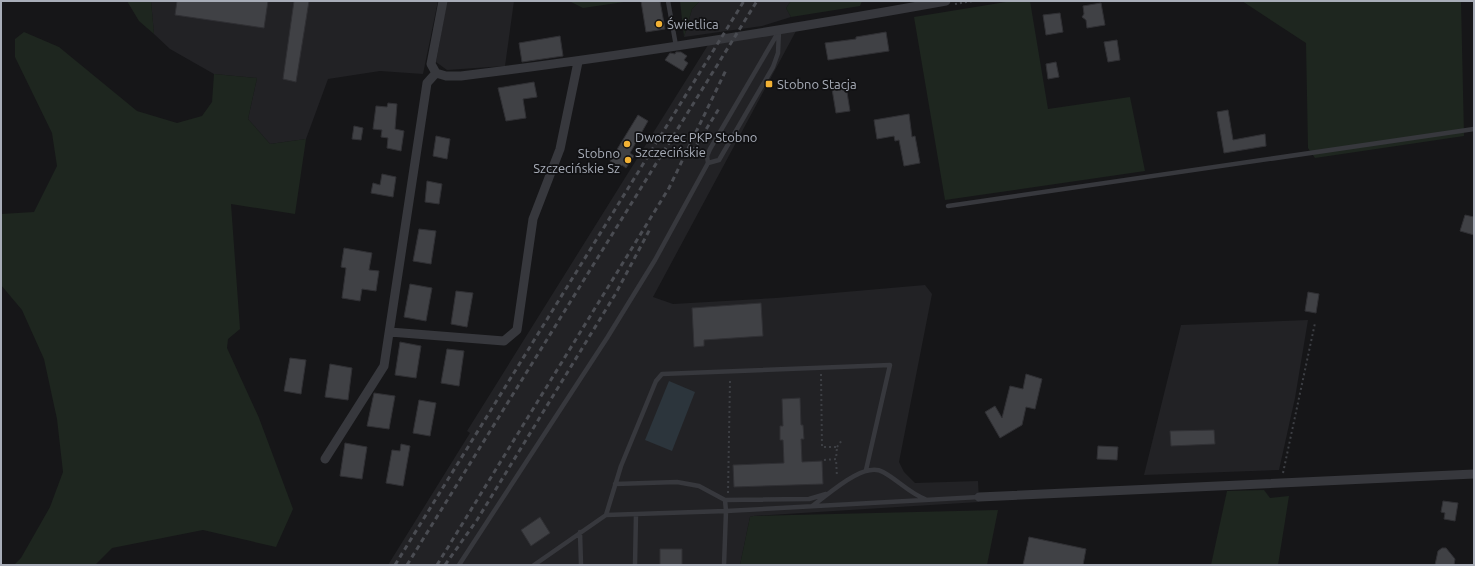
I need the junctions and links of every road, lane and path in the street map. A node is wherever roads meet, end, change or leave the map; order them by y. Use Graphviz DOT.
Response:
graph roads {
  1 [pos="443,1"];
  2 [pos="668,1"];
  3 [pos="946,1"];
  4 [pos="779,31"];
  5 [pos="676,46"];
  6 [pos="578,62"];
  7 [pos="436,73"];
  8 [pos="1474,129"];
  9 [pos="708,163"];
  10 [pos="948,206"];
  11 [pos="1316,324"];
  12 [pos="390,332"];
  13 [pos="821,367"];
  14 [pos="730,370"];
  15 [pos="842,440"];
  16 [pos="837,447"];
  17 [pos="325,459"];
  18 [pos="824,460"];
  19 [pos="836,460"];
  20 [pos="866,470"];
  21 [pos="1474,474"];
  22 [pos="837,478"];
  23 [pos="1283,482"];
  24 [pos="615,484"];
  25 [pos="835,490"];
  26 [pos="979,497"];
  27 [pos="725,500"];
  28 [pos="930,500"];
  29 [pos="812,506"];
  30 [pos="726,511"];
  31 [pos="636,514"];
  32 [pos="606,515"];
  33 [pos="580,532"];
  34 [pos="459,565"];
  35 [pos="534,565"];
  36 [pos="581,565"];
  37 [pos="635,565"];
  38 [pos="724,565"];
  1 -- 7 [label="street"];
  2 -- 5 [label="lane"];
  3 -- 4 [label="street"];
  4 -- 5 [label="street"];
  4 -- 9 [label="lane"];
  4 -- 9 [label="lane"];
  5 -- 6 [label="street"];
  6 -- 7 [label="street"];
  6 -- 12 [label="street"];
  7 -- 12 [label="street"];
  8 -- 10 [label="lane"];
  9 -- 34 [label="lane"];
  11 -- 23 [label="path"];
  12 -- 17 [label="street"];
  13 -- 14 [label="lane"];
  13 -- 16 [label="path"];
  13 -- 20 [label="lane"];
  14 -- 24 [label="lane"];
  14 -- 27 [label="path"];
  15 -- 16 [label="path"];
  16 -- 19 [label="path"];
  18 -- 19 [label="path"];
  19 -- 22 [label="path"];
  20 -- 25 [label="lane"];
  20 -- 28 [label="lane"];
  21 -- 23 [label="street"];
  23 -- 26 [label="street"];
  24 -- 27 [label="lane"];
  24 -- 32 [label="lane"];
  25 -- 27 [label="lane"];
  25 -- 29 [label="lane"];
  26 -- 28 [label="lane"];
  27 -- 30 [label="lane"];
  28 -- 29 [label="lane"];
  29 -- 30 [label="lane"];
  30 -- 31 [label="lane"];
  30 -- 38 [label="lane"];
  31 -- 32 [label="lane"];
  31 -- 37 [label="lane"];
  32 -- 33 [label="lane"];
  33 -- 35 [label="lane"];
  33 -- 36 [label="lane"];
}
